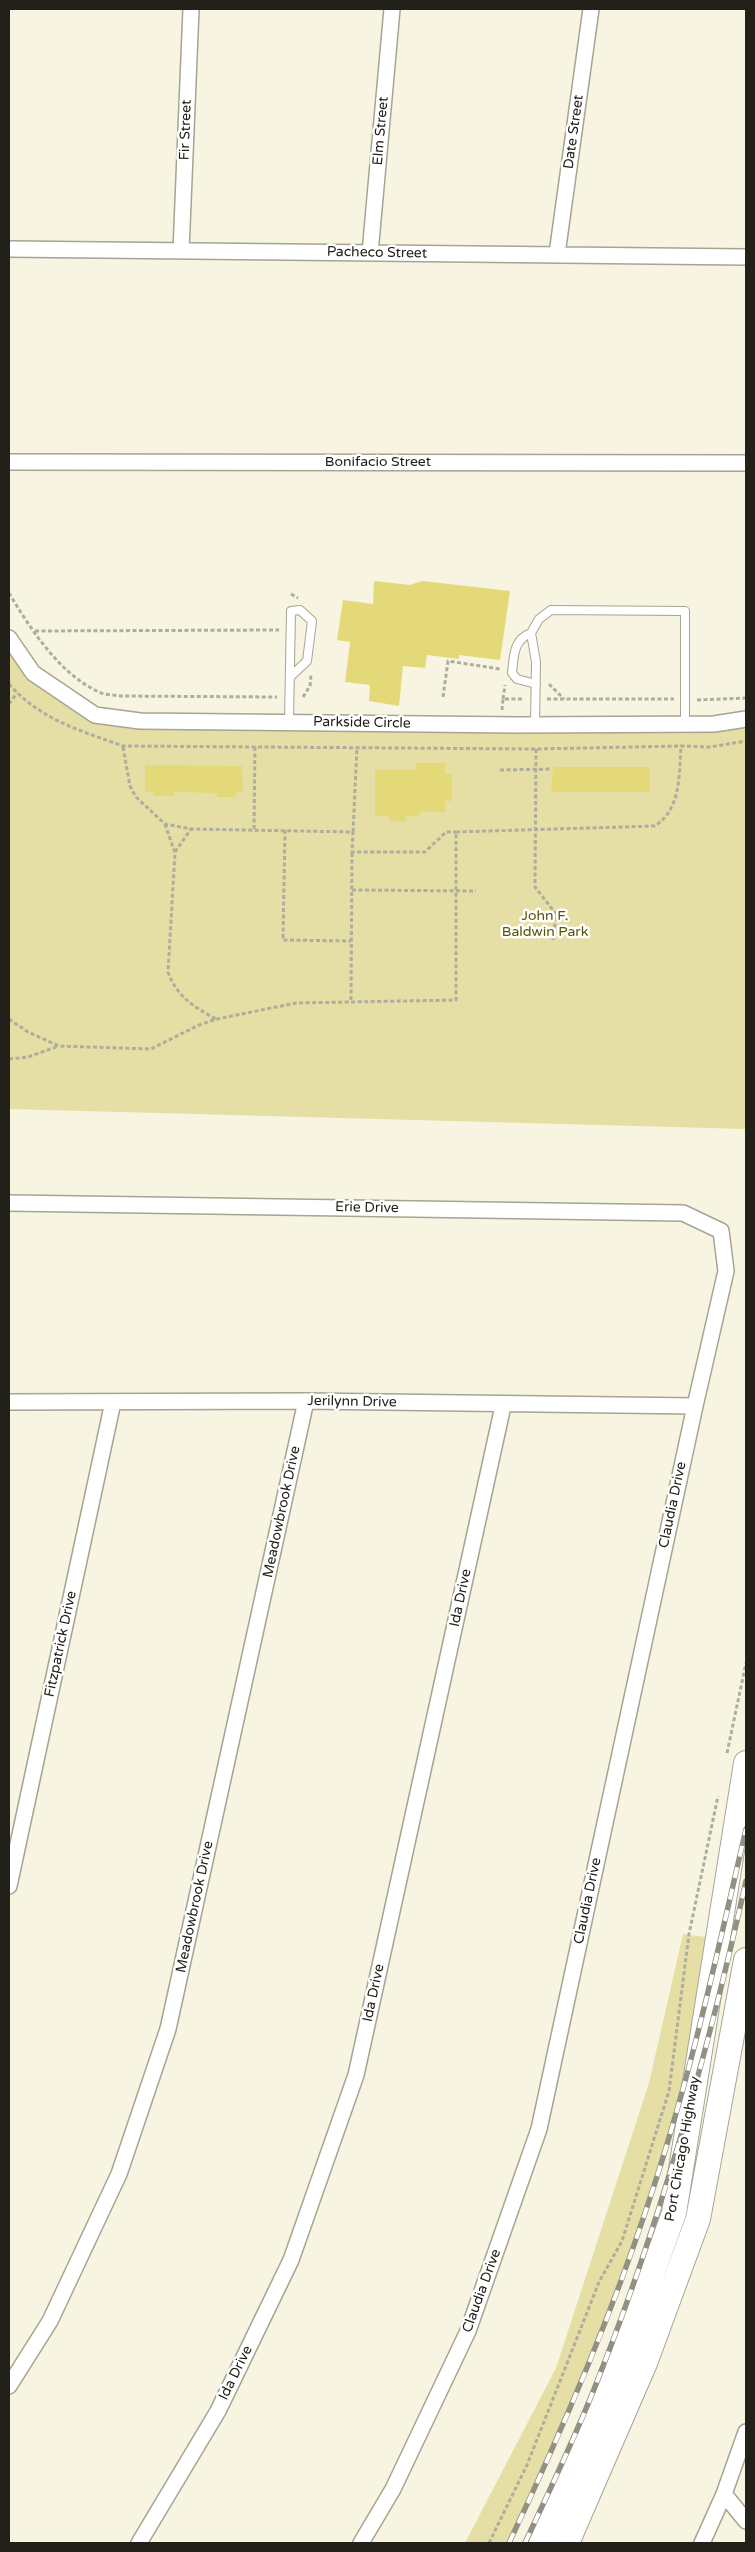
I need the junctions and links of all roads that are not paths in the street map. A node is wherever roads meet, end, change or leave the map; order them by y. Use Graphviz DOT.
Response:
graph roads {
  1 [pos="191,9"];
  2 [pos="392,9"];
  3 [pos="591,9"];
  4 [pos="9,249"];
  5 [pos="181,251"];
  6 [pos="745,252"];
  7 [pos="370,253"];
  8 [pos="557,254"];
  9 [pos="9,462"];
  10 [pos="746,463"];
  11 [pos="531,634"];
  12 [pos="9,638"];
  13 [pos="291,676"];
  14 [pos="536,684"];
  15 [pos="746,719"];
  16 [pos="289,722"];
  17 [pos="686,724"];
  18 [pos="535,725"];
  19 [pos="9,1203"];
  20 [pos="721,1231"];
  21 [pos="306,1401"];
  22 [pos="9,1402"];
  23 [pos="113,1402"];
  24 [pos="503,1406"];
  25 [pos="695,1406"];
  26 [pos="736,1761"];
  27 [pos="9,1886"];
  28 [pos="746,1960"];
  29 [pos="9,2386"];
  30 [pos="746,2432"];
  31 [pos="724,2494"];
  32 [pos="746,2521"];
  33 [pos="139,2543"];
  34 [pos="361,2543"];
  35 [pos="541,2543"];
  36 [pos="567,2543"];
  37 [pos="702,2543"];
  1 -- 5 [label="street, Fir Street"];
  2 -- 7 [label="street, Elm Street"];
  3 -- 8 [label="street, Date Street"];
  4 -- 5 [label="street, Pacheco Street"];
  5 -- 7 [label="street, Pacheco Street"];
  6 -- 8 [label="street, Pacheco Street"];
  7 -- 8 [label="street, Pacheco Street"];
  9 -- 10 [label="street, Bonifacio Street"];
  11 -- 14 [label="lane"];
  11 -- 14 [label="lane"];
  11 -- 17 [label="lane"];
  12 -- 16 [label="street, Parkside Circle"];
  13 -- 13 [label="lane"];
  13 -- 16 [label="lane"];
  14 -- 18 [label="lane"];
  15 -- 17 [label="street, Parkside Circle"];
  16 -- 18 [label="street, Parkside Circle"];
  17 -- 18 [label="street, Parkside Circle"];
  19 -- 20 [label="street, Erie Drive"];
  20 -- 25 [label="street, Claudia Drive"];
  21 -- 23 [label="street, Jerilynn Drive"];
  21 -- 24 [label="street, Jerilynn Drive"];
  21 -- 29 [label="street, Meadowbrook Drive"];
  22 -- 23 [label="street, Jerilynn Drive"];
  23 -- 27 [label="street, Fitzpatrick Drive"];
  24 -- 25 [label="street, Jerilynn Drive"];
  24 -- 33 [label="street, Ida Drive"];
  25 -- 34 [label="street, Claudia Drive"];
  26 -- 35 [label="main road, Port Chicago Highway"];
  28 -- 36 [label="main road, Port Chicago Highway"];
  30 -- 31 [label="street"];
  31 -- 32 [label="street"];
  31 -- 37 [label="street"];
}
